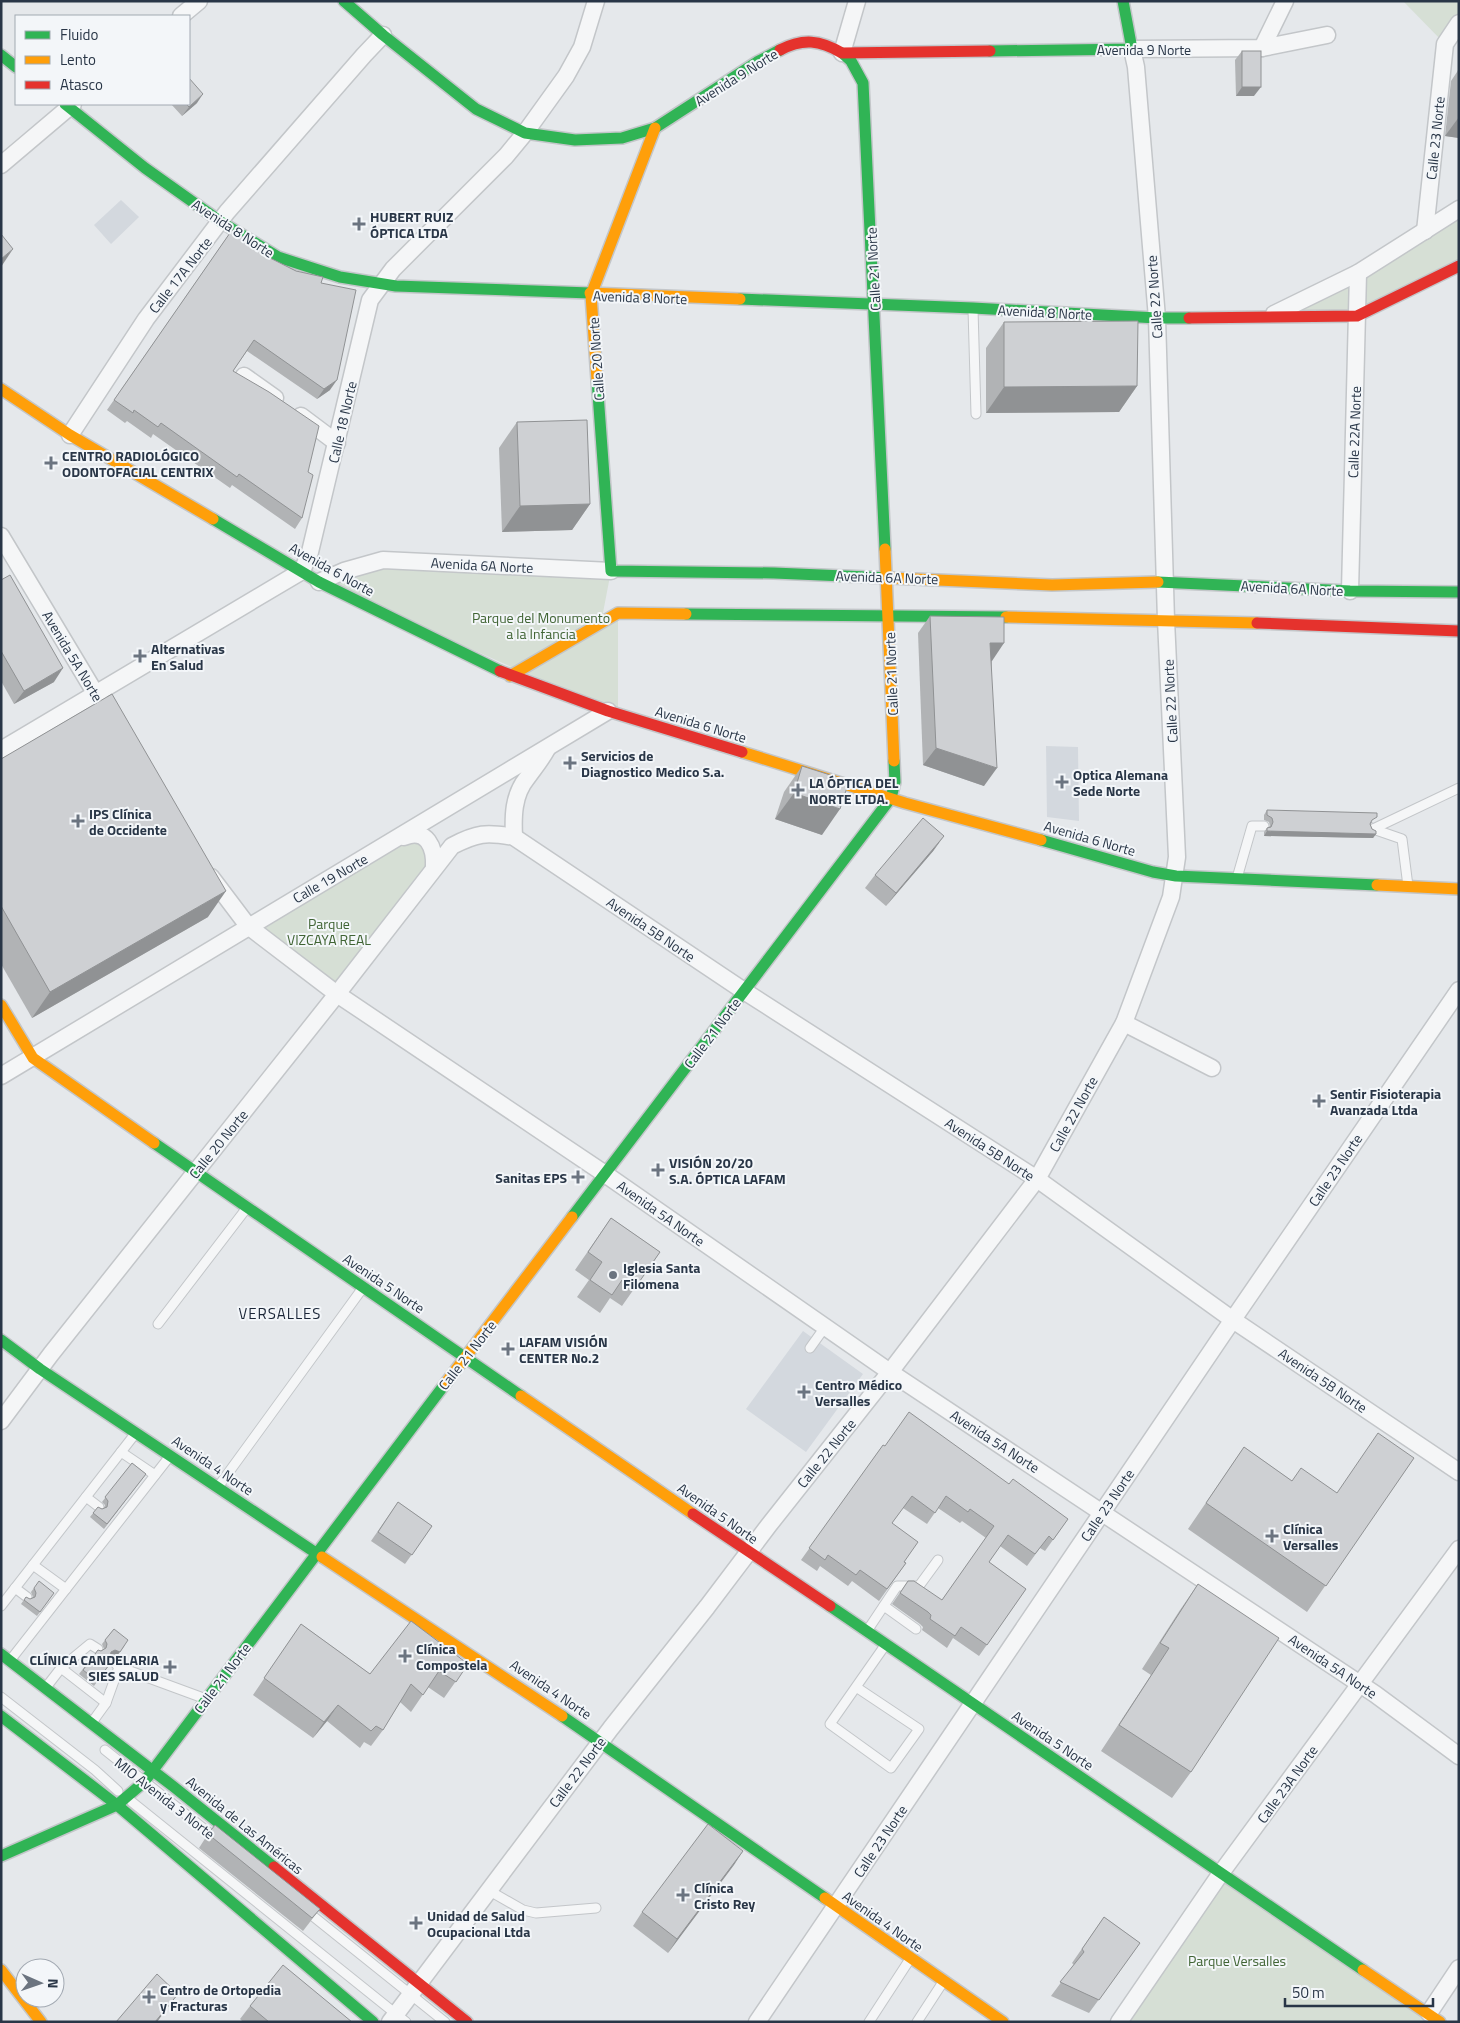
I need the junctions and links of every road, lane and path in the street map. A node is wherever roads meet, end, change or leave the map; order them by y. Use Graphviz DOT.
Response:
graph roads {
  1 [pos="199,1"];
  2 [pos="344,1"];
  3 [pos="596,1"];
  4 [pos="857,1"];
  5 [pos="1124,1"];
  6 [pos="1285,1"];
  7 [pos="182,15"];
  8 [pos="1459,22"];
  9 [pos="383,35"];
  10 [pos="1327,35"];
  11 [pos="1262,48"];
  12 [pos="1132,49"];
  13 [pos="842,52"];
  14 [pos="1,55"];
  15 [pos="15,66"];
  16 [pos="69,105"];
  17 [pos="655,128"];
  18 [pos="525,133"];
  19 [pos="1,165"];
  20 [pos="1459,209"];
  21 [pos="221,222"];
  22 [pos="1425,231"];
  23 [pos="1459,266"];
  24 [pos="1358,273"];
  25 [pos="381,284"];
  26 [pos="591,295"];
  27 [pos="874,305"];
  28 [pos="973,308"];
  29 [pos="1269,316"];
  30 [pos="1358,316"];
  31 [pos="1157,318"];
  32 [pos="244,376"];
  33 [pos="1,389"];
  34 [pos="976,414"];
  35 [pos="70,435"];
  36 [pos="338,443"];
  37 [pos="1,536"];
  38 [pos="6,553"];
  39 [pos="302,571"];
  40 [pos="611,571"];
  41 [pos="887,578"];
  42 [pos="319,582"];
  43 [pos="1166,582"];
  44 [pos="1350,591"];
  45 [pos="1459,592"];
  46 [pos="888,615"];
  47 [pos="1166,620"];
  48 [pos="1459,631"];
  49 [pos="510,676"];
  50 [pos="96,695"];
  51 [pos="608,712"];
  52 [pos="122,736"];
  53 [pos="548,748"];
  54 [pos="1,750"];
  55 [pos="1459,788"];
  56 [pos="891,798"];
  57 [pos="1264,826"];
  58 [pos="514,838"];
  59 [pos="395,841"];
  60 [pos="452,846"];
  61 [pos="199,861"];
  62 [pos="434,867"];
  63 [pos="1176,876"];
  64 [pos="1237,878"];
  65 [pos="1408,888"];
  66 [pos="1459,889"];
  67 [pos="248,926"];
  68 [pos="1459,990"];
  69 [pos="744,991"];
  70 [pos="338,994"];
  71 [pos="1,1005"];
  72 [pos="1124,1023"];
  73 [pos="32,1058"];
  74 [pos="1212,1068"];
  75 [pos="1,1076"];
  76 [pos="195,1172"];
  77 [pos="606,1174"];
  78 [pos="1037,1179"];
  79 [pos="247,1208"];
  80 [pos="363,1287"];
  81 [pos="1233,1320"];
  82 [pos="158,1324"];
  83 [pos="825,1327"];
  84 [pos="1,1340"];
  85 [pos="810,1348"];
  86 [pos="465,1356"];
  87 [pos="40,1369"];
  88 [pos="890,1372"];
  89 [pos="1,1421"];
  90 [pos="136,1432"];
  91 [pos="121,1452"];
  92 [pos="171,1455"];
  93 [pos="1459,1472"];
  94 [pos="155,1475"];
  95 [pos="218,1487"];
  96 [pos="86,1497"];
  97 [pos="98,1506"];
  98 [pos="1102,1512"];
  99 [pos="1459,1549"];
  100 [pos="318,1552"];
  101 [pos="748,1552"];
  102 [pos="938,1560"];
  103 [pos="34,1565"];
  104 [pos="15,1588"];
  105 [pos="66,1589"];
  106 [pos="27,1596"];
  107 [pos="1,1606"];
  108 [pos="884,1606"];
  109 [pos="916,1629"];
  110 [pos="867,1631"];
  111 [pos="886,1644"];
  112 [pos="98,1649"];
  113 [pos="6,1657"];
  114 [pos="60,1668"];
  115 [pos="1360,1684"];
  116 [pos="856,1686"];
  117 [pos="45,1688"];
  118 [pos="1,1697"];
  119 [pos="206,1699"];
  120 [pos="106,1703"];
  121 [pos="973,1703"];
  122 [pos="1,1716"];
  123 [pos="92,1724"];
  124 [pos="600,1741"];
  125 [pos="100,1746"];
  126 [pos="1459,1756"];
  127 [pos="152,1771"];
  128 [pos="144,1782"];
  129 [pos="127,1799"];
  130 [pos="117,1805"];
  131 [pos="225,1846"];
  132 [pos="1,1856"];
  133 [pos="1221,1873"];
  134 [pos="488,1890"];
  135 [pos="295,1902"];
  136 [pos="835,1906"];
  137 [pos="596,1908"];
  138 [pos="910,1958"];
  139 [pos="1459,1968"];
  140 [pos="1,1970"];
  141 [pos="943,1981"];
  142 [pos="414,1989"];
  143 [pos="1434,2017"];
  144 [pos="397,2019"];
  145 [pos="42,2022"];
  146 [pos="373,2022"];
  147 [pos="444,2022"];
  148 [pos="467,2022"];
  149 [pos="757,2022"];
  150 [pos="869,2022"];
  151 [pos="917,2022"];
  152 [pos="1003,2022"];
  153 [pos="1119,2022"];
  1 -- 7 [label="street"];
  2 -- 9 [label="street, Avenida 9 Norte"];
  3 -- 18 [label="street, Calle 18 Norte"];
  4 -- 13 [label="street"];
  5 -- 12 [label="street, Calle 22 Norte"];
  6 -- 11 [label="street"];
  8 -- 22 [label="street, Calle 23 Norte"];
  9 -- 18 [label="street, Avenida 9 Norte"];
  9 -- 21 [label="street, Calle 17A Norte"];
  10 -- 11 [label="street, Avenida 9 Norte"];
  11 -- 12 [label="street, Avenida 9 Norte"];
  12 -- 13 [label="street, Avenida 9 Norte"];
  12 -- 31 [label="street, Calle 22 Norte"];
  13 -- 17 [label="street, Avenida 9 Norte"];
  13 -- 27 [label="street, Calle 21 Norte"];
  14 -- 15 [label="street"];
  16 -- 19 [label="street"];
  16 -- 21 [label="street, Avenida 8 Norte"];
  17 -- 18 [label="street, Avenida 9 Norte"];
  17 -- 26 [label="street, Calle 20 Norte"];
  18 -- 25 [label="street, Calle 18 Norte"];
  20 -- 22 [label="street, Avenida 8 Norte"];
  21 -- 25 [label="street, Avenida 8 Norte"];
  21 -- 35 [label="street, Calle 17A Norte"];
  22 -- 24 [label="street, Avenida 8 Norte"];
  23 -- 30 [label="street, Avenida 8 Norte"];
  24 -- 29 [label="street, Avenida 8 Norte"];
  24 -- 30 [label="street, Calle 22A Norte"];
  25 -- 26 [label="street, Avenida 8 Norte"];
  25 -- 36 [label="street, Calle 18 Norte"];
  26 -- 27 [label="street, Avenida 8 Norte"];
  26 -- 40 [label="street, Calle 20 Norte"];
  27 -- 28 [label="street, Avenida 8 Norte"];
  27 -- 41 [label="street, Calle 21 Norte"];
  28 -- 31 [label="street, Avenida 8 Norte"];
  28 -- 34 [label="lane"];
  29 -- 30 [label="street, Avenida 8 Norte"];
  29 -- 31 [label="street, Avenida 8 Norte"];
  30 -- 44 [label="street, Calle 22A Norte"];
  31 -- 43 [label="street, Calle 22 Norte"];
  32 -- 36 [label="street"];
  33 -- 35 [label="street, Avenida 6 Norte"];
  35 -- 39 [label="street, Avenida 6 Norte"];
  36 -- 39 [label="street, Calle 18 Norte"];
  37 -- 38 [label="street, Avenida 5A Norte"];
  38 -- 50 [label="street, Avenida 5A Norte"];
  39 -- 42 [label="street, Avenida 6 Norte"];
  39 -- 50 [label="street"];
  40 -- 41 [label="street, Avenida 6A Norte"];
  40 -- 42 [label="street, Avenida 6A Norte"];
  41 -- 43 [label="street, Avenida 6A Norte"];
  41 -- 46 [label="street, Calle 21 Norte"];
  42 -- 49 [label="street, Avenida 6 Norte"];
  43 -- 44 [label="street, Avenida 6A Norte"];
  43 -- 47 [label="street, Calle 22 Norte"];
  44 -- 45 [label="street, Avenida 6A Norte"];
  46 -- 47 [label="street"];
  46 -- 49 [label="street"];
  46 -- 56 [label="street, Calle 21 Norte"];
  47 -- 48 [label="street"];
  47 -- 63 [label="street, Calle 22 Norte"];
  49 -- 51 [label="street, Avenida 6 Norte"];
  50 -- 52 [label="street, Avenida 5A Norte"];
  50 -- 54 [label="street"];
  51 -- 53 [label="street, Calle 19 Norte"];
  51 -- 56 [label="street, Avenida 6 Norte"];
  53 -- 58 [label="street"];
  53 -- 59 [label="street, Calle 19 Norte"];
  55 -- 65 [label="lane"];
  56 -- 63 [label="street, Avenida 6 Norte"];
  56 -- 69 [label="street, Calle 21 Norte"];
  57 -- 64 [label="lane"];
  58 -- 60 [label="street, Avenida 5B Norte"];
  58 -- 69 [label="street, Avenida 5B Norte"];
  59 -- 62 [label="street"];
  59 -- 67 [label="street, Calle 19 Norte"];
  60 -- 62 [label="street, Calle 20 Norte"];
  61 -- 67 [label="street, Avenida 5A Norte"];
  62 -- 70 [label="street, Calle 20 Norte"];
  63 -- 64 [label="street, Avenida 6 Norte"];
  63 -- 72 [label="street, Calle 22 Norte"];
  64 -- 65 [label="street, Avenida 6 Norte"];
  65 -- 66 [label="street, Avenida 6 Norte"];
  67 -- 70 [label="street, Avenida 5A Norte"];
  67 -- 73 [label="street, Calle 19 Norte"];
  68 -- 81 [label="street, Calle 23 Norte"];
  69 -- 77 [label="street, Calle 21 Norte"];
  69 -- 78 [label="street, Avenida 5B Norte"];
  70 -- 76 [label="street, Calle 20 Norte"];
  70 -- 77 [label="street, Avenida 5A Norte"];
  71 -- 73 [label="street, Avenida 5 Norte"];
  72 -- 74 [label="street"];
  72 -- 78 [label="street, Calle 22 Norte"];
  73 -- 75 [label="street, Calle 19 Norte"];
  73 -- 76 [label="street, Avenida 5 Norte"];
  76 -- 79 [label="street, Avenida 5 Norte"];
  76 -- 87 [label="street, Calle 20 Norte"];
  77 -- 83 [label="street, Avenida 5A Norte"];
  77 -- 86 [label="street, Calle 21 Norte"];
  78 -- 81 [label="street, Avenida 5B Norte"];
  78 -- 88 [label="street, Calle 22 Norte"];
  79 -- 80 [label="street, Avenida 5 Norte"];
  79 -- 82 [label="lane"];
  80 -- 86 [label="street, Avenida 5 Norte"];
  80 -- 95 [label="lane"];
  81 -- 93 [label="street, Avenida 5B Norte"];
  81 -- 98 [label="street, Calle 23 Norte"];
  83 -- 85 [label="lane"];
  83 -- 88 [label="street, Avenida 5A Norte"];
  84 -- 87 [label="street, Avenida 4 Norte"];
  86 -- 100 [label="street, Calle 21 Norte"];
  86 -- 101 [label="street, Avenida 5 Norte"];
  87 -- 89 [label="street, Calle 20 Norte"];
  87 -- 90 [label="street, Avenida 4 Norte"];
  88 -- 98 [label="street, Avenida 5A Norte"];
  88 -- 101 [label="street, Calle 22 Norte"];
  90 -- 91 [label="lane"];
  90 -- 92 [label="street, Avenida 4 Norte"];
  91 -- 94 [label="lane"];
  91 -- 96 [label="lane"];
  92 -- 94 [label="lane"];
  92 -- 95 [label="street, Avenida 4 Norte"];
  94 -- 105 [label="lane"];
  95 -- 100 [label="street, Avenida 4 Norte"];
  96 -- 97 [label="lane"];
  96 -- 103 [label="lane"];
  98 -- 115 [label="street, Avenida 5A Norte"];
  98 -- 121 [label="street, Calle 23 Norte"];
  99 -- 115 [label="street, Calle 23A Norte"];
  100 -- 119 [label="street, Calle 21 Norte"];
  100 -- 124 [label="street, Avenida 4 Norte"];
  101 -- 110 [label="street, Avenida 5 Norte"];
  101 -- 124 [label="street, Calle 22 Norte"];
  102 -- 108 [label="lane"];
  103 -- 104 [label="lane"];
  103 -- 105 [label="lane"];
  104 -- 106 [label="lane"];
  104 -- 107 [label="lane"];
  105 -- 113 [label="lane"];
  108 -- 109 [label="lane"];
  108 -- 110 [label="lane"];
  110 -- 111 [label="street, Avenida 5 Norte"];
  111 -- 116 [label="lane"];
  111 -- 121 [label="street, Avenida 5 Norte"];
  112 -- 114 [label="lane"];
  113 -- 117 [label="street, Avenida de Las Américas"];
  114 -- 117 [label="lane"];
  114 -- 120 [label="lane"];
  115 -- 126 [label="street, Avenida 5A Norte"];
  115 -- 133 [label="street, Calle 23A Norte"];
  116 -- 116 [label="lane"];
  117 -- 123 [label="street, Avenida de Las Américas"];
  118 -- 129 [label="lane, MIO Avenida 3 Norte"];
  119 -- 120 [label="lane"];
  119 -- 127 [label="street, Calle 21 Norte"];
  120 -- 123 [label="lane"];
  121 -- 133 [label="street, Avenida 5 Norte"];
  121 -- 136 [label="street, Calle 23 Norte"];
  122 -- 130 [label="street"];
  123 -- 127 [label="street, Avenida de Las Américas"];
  124 -- 134 [label="street, Calle 22 Norte"];
  124 -- 136 [label="street, Avenida 4 Norte"];
  125 -- 128 [label="lane, MIO Avenida 3 Norte"];
  127 -- 128 [label="street, Calle 21 Norte"];
  127 -- 142 [label="street, Avenida de Las Américas"];
  128 -- 129 [label="street, Calle 21 Norte"];
  128 -- 131 [label="lane, MIO Avenida 3 Norte"];
  129 -- 130 [label="street, Calle 21 Norte"];
  129 -- 144 [label="lane, MIO Avenida 3 Norte"];
  130 -- 132 [label="street, Calle 21 Norte"];
  130 -- 146 [label="street"];
  133 -- 143 [label="street, Avenida 5 Norte"];
  133 -- 153 [label="street, Calle 23A Norte"];
  134 -- 137 [label="lane"];
  134 -- 142 [label="street, Calle 22 Norte"];
  135 -- 142 [label="lane"];
  136 -- 138 [label="street, Avenida 4 Norte"];
  136 -- 149 [label="street, Calle 23 Norte"];
  138 -- 141 [label="street, Avenida 4 Norte"];
  138 -- 150 [label="lane"];
  139 -- 143 [label="street"];
  140 -- 145 [label="street"];
  141 -- 151 [label="lane"];
  141 -- 152 [label="street, Avenida 4 Norte"];
  142 -- 144 [label="street, Calle 22 Norte"];
  142 -- 147 [label="lane"];
  142 -- 148 [label="street, Avenida de Las Américas"];
}
